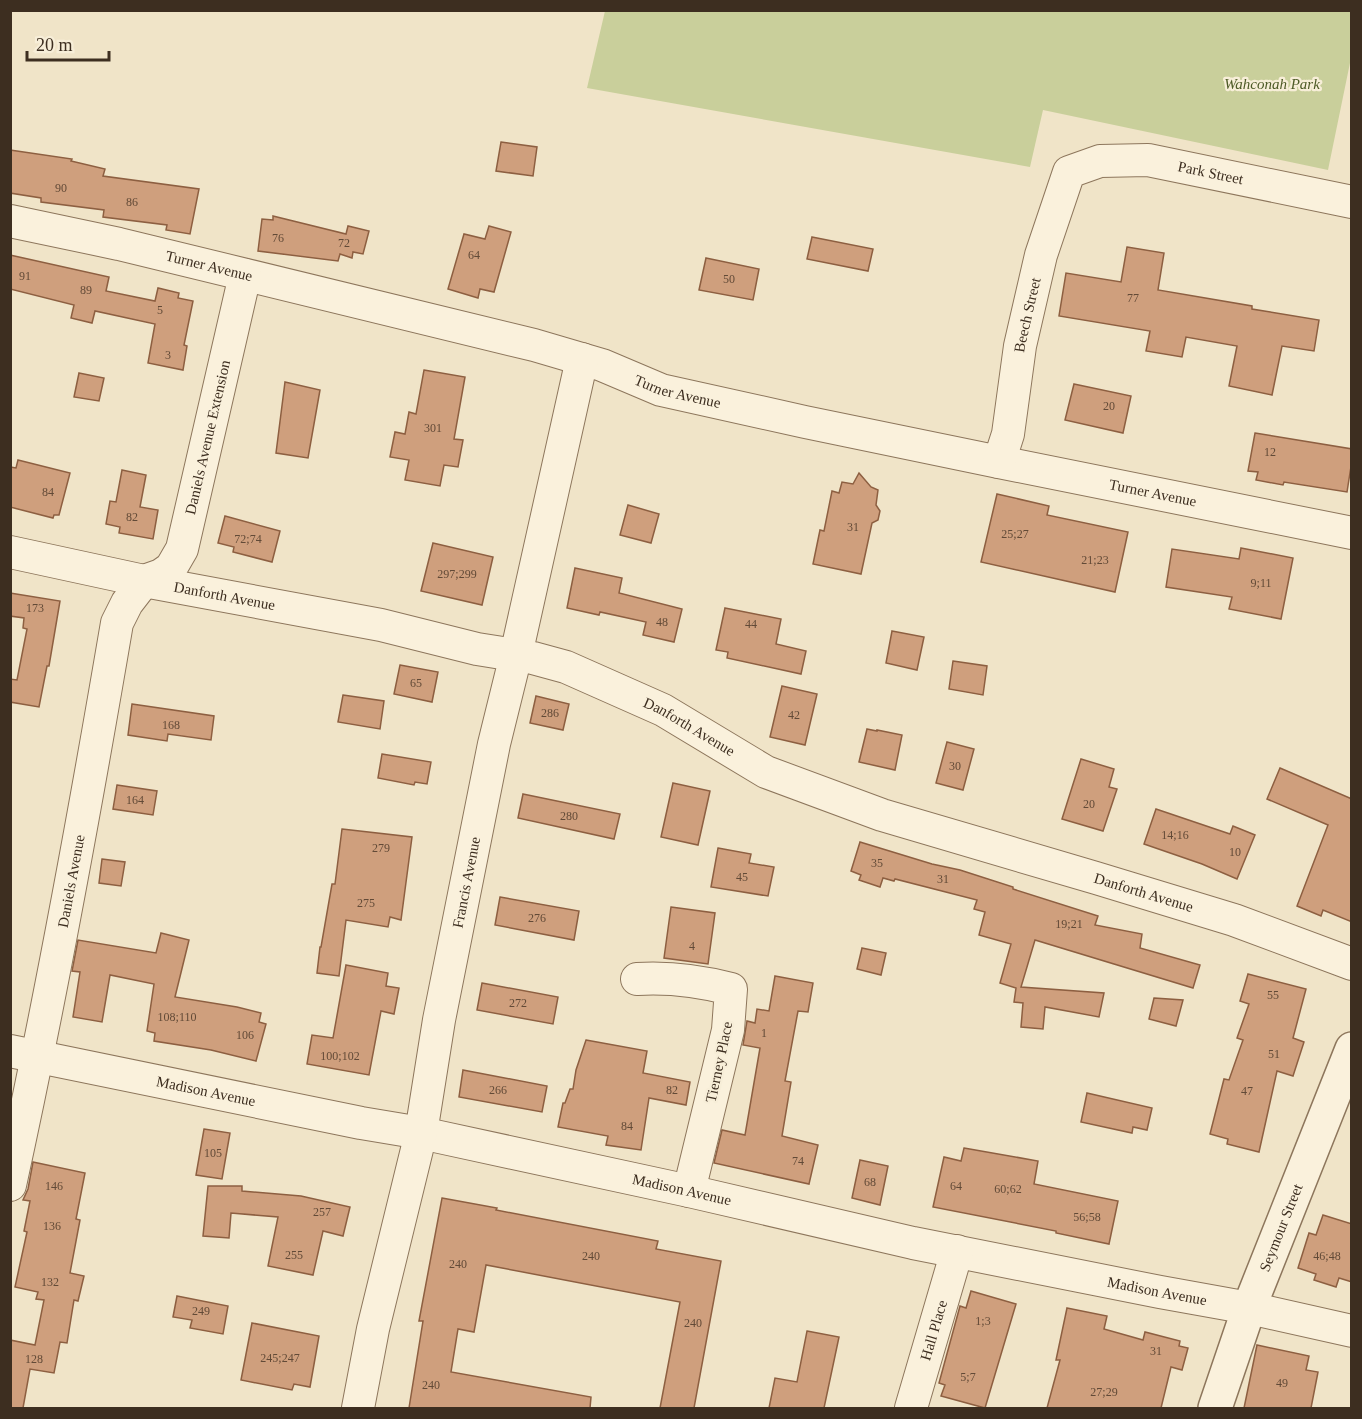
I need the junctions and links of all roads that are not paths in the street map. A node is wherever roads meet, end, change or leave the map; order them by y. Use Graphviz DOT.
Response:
graph roads {
  1 [pos="1069,172"];
  2 [pos="1352,202"];
  3 [pos="10,221"];
  4 [pos="245,275"];
  5 [pos="582,359"];
  6 [pos="999,462"];
  7 [pos="1352,533"];
  8 [pos="10,552"];
  9 [pos="144,581"];
  10 [pos="516,656"];
  11 [pos="1352,964"];
  12 [pos="637,979"];
  13 [pos="1352,1049"];
  14 [pos="24,1054"];
  15 [pos="421,1133"];
  16 [pos="10,1185"];
  17 [pos="689,1191"];
  18 [pos="957,1251"];
  19 [pos="1250,1308"];
  20 [pos="1352,1331"];
  21 [pos="358,1408"];
  22 [pos="911,1408"];
  23 [pos="1215,1408"];
  1 -- 2 [label="street, Park Street"];
  1 -- 6 [label="street, Beech Street"];
  3 -- 4 [label="street, Turner Avenue"];
  4 -- 5 [label="street, Turner Avenue"];
  4 -- 9 [label="street, Daniels Avenue Extension"];
  5 -- 6 [label="street, Turner Avenue"];
  5 -- 10 [label="street, Francis Avenue"];
  6 -- 7 [label="street, Turner Avenue"];
  8 -- 9 [label="street, Danforth Avenue"];
  9 -- 10 [label="street, Danforth Avenue"];
  9 -- 14 [label="street, Daniels Avenue"];
  10 -- 11 [label="street, Danforth Avenue"];
  10 -- 15 [label="street, Francis Avenue"];
  12 -- 17 [label="street, Tierney Place"];
  13 -- 19 [label="street, Seymour Street"];
  14 -- 15 [label="street, Madison Avenue"];
  14 -- 16 [label="street, Daniels Avenue"];
  15 -- 17 [label="street, Madison Avenue"];
  15 -- 21 [label="street, Francis Avenue"];
  17 -- 18 [label="street, Madison Avenue"];
  18 -- 19 [label="street, Madison Avenue"];
  18 -- 22 [label="street, Hall Place"];
  19 -- 20 [label="street, Madison Avenue"];
  19 -- 23 [label="street, Seymour Street"];
}
